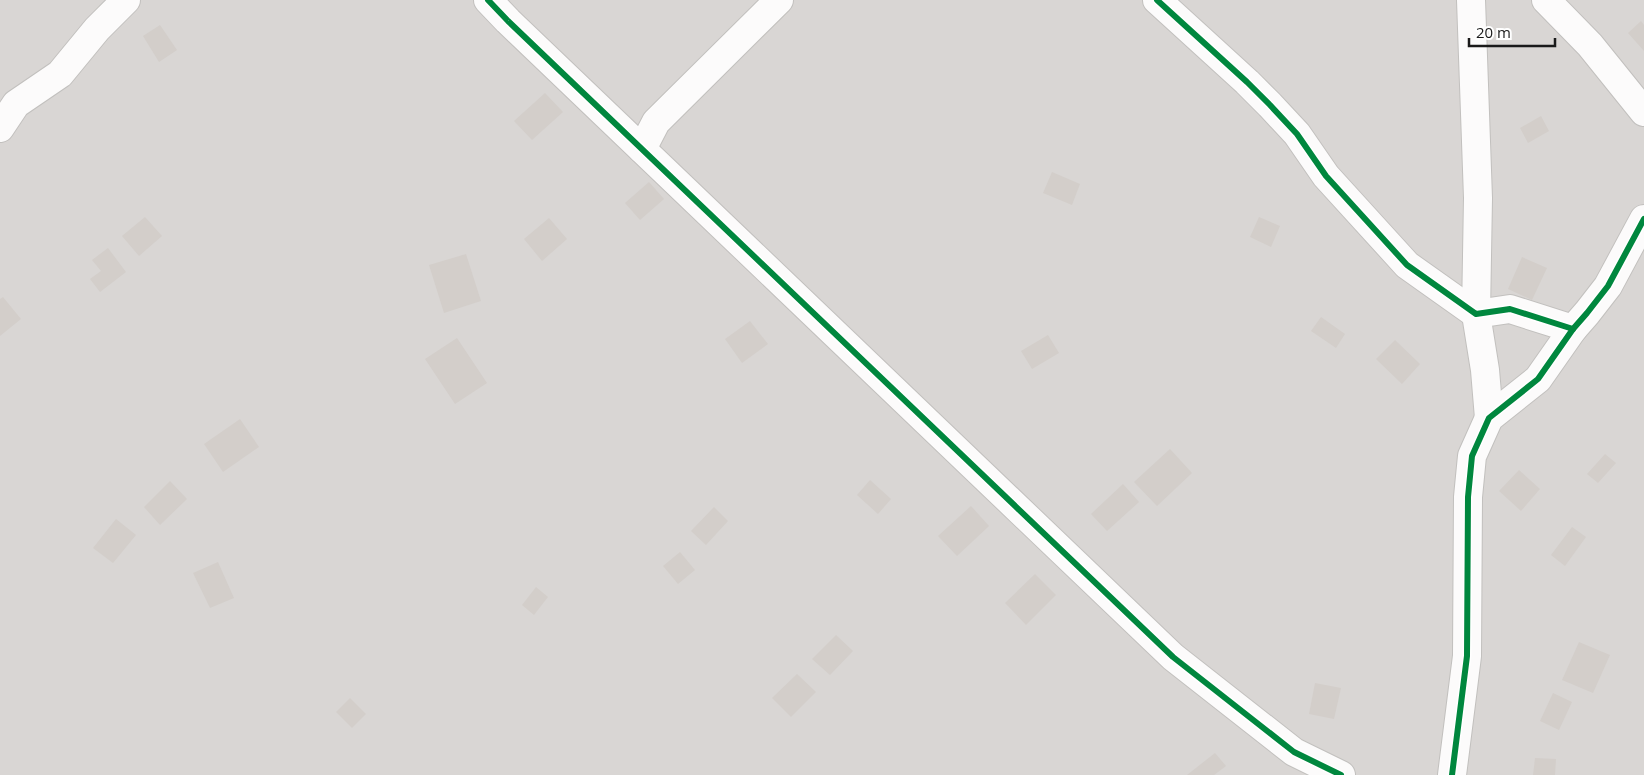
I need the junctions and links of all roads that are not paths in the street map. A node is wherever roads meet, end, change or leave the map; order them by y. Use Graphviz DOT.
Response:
graph roads {
  1 [pos="126,0"];
  2 [pos="488,0"];
  3 [pos="779,0"];
  4 [pos="1157,0"];
  5 [pos="1471,0"];
  6 [pos="1546,0"];
  7 [pos="508,10"];
  8 [pos="1644,112"];
  9 [pos="0,128"];
  10 [pos="642,149"];
  11 [pos="1644,219"];
  12 [pos="1476,314"];
  13 [pos="1573,329"];
  14 [pos="1489,418"];
  15 [pos="1341,775"];
  16 [pos="1452,775"];
  1 -- 9 [label="street"];
  2 -- 7 [label="street"];
  3 -- 10 [label="street"];
  4 -- 12 [label="street"];
  5 -- 12 [label="street"];
  6 -- 8 [label="street"];
  7 -- 10 [label="street"];
  10 -- 15 [label="street"];
  11 -- 13 [label="street"];
  12 -- 13 [label="street"];
  12 -- 14 [label="street"];
  13 -- 14 [label="street"];
  14 -- 16 [label="street"];
}
